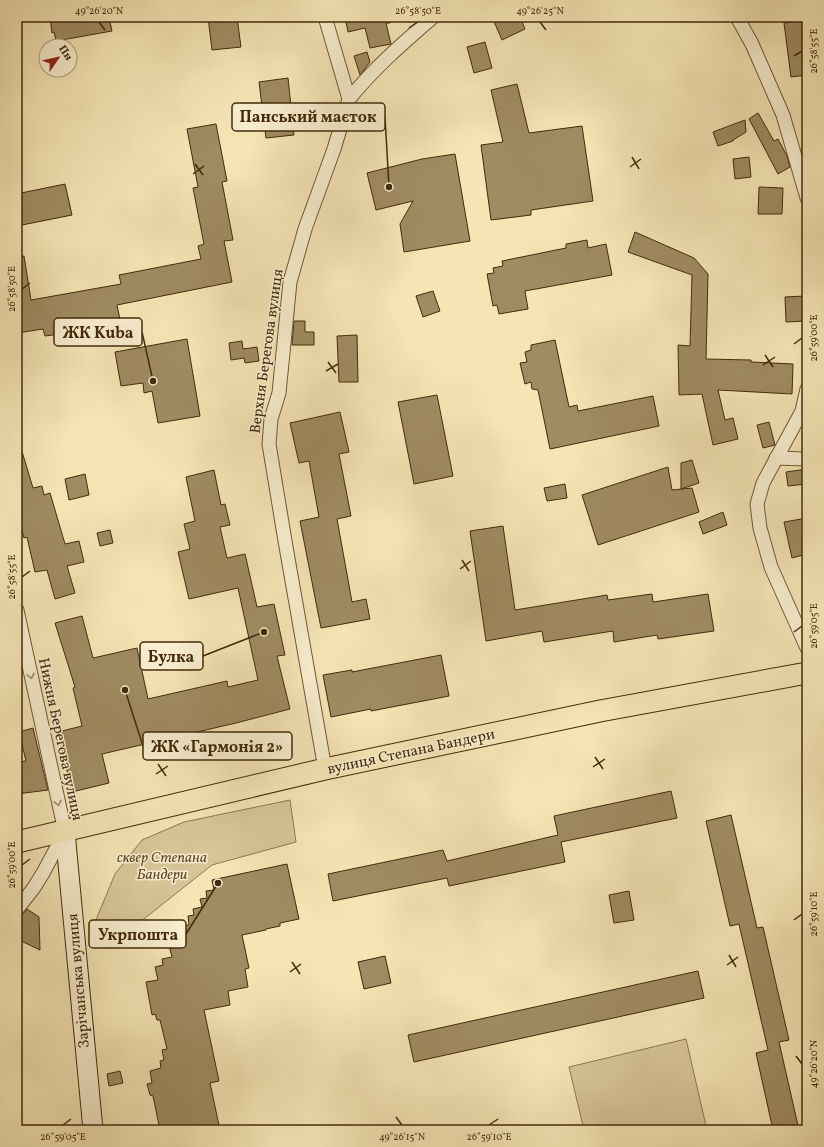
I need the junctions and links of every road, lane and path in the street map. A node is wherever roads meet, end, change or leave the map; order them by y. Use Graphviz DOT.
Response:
graph roads {
  1 [pos="326,17"];
  2 [pos="433,17"];
  3 [pos="738,17"];
  4 [pos="349,99"];
  5 [pos="807,198"];
  6 [pos="807,389"];
  7 [pos="776,458"];
  8 [pos="807,459"];
  9 [pos="17,610"];
  10 [pos="807,648"];
  11 [pos="807,673"];
  12 [pos="325,769"];
  13 [pos="64,832"];
  14 [pos="17,842"];
  15 [pos="17,909"];
  16 [pos="93,1130"];
  1 -- 4 [label="street"];
  2 -- 4 [label="street"];
  3 -- 5 [label="street"];
  4 -- 12 [label="street, Верхня Берегова вулиця"];
  6 -- 7 [label="street"];
  7 -- 8 [label="street"];
  7 -- 10 [label="street"];
  9 -- 13 [label="street, Нижня Берегова вулиця, one-way"];
  11 -- 12 [label="main road, вулиця Степана Бандери"];
  12 -- 13 [label="main road, вулиця Степана Бандери"];
  13 -- 14 [label="main road, вулиця Степана Бандери"];
  13 -- 15 [label="street, Нижня Берегова вулиця"];
  13 -- 16 [label="street, Зарічанська вулиця"];
}
